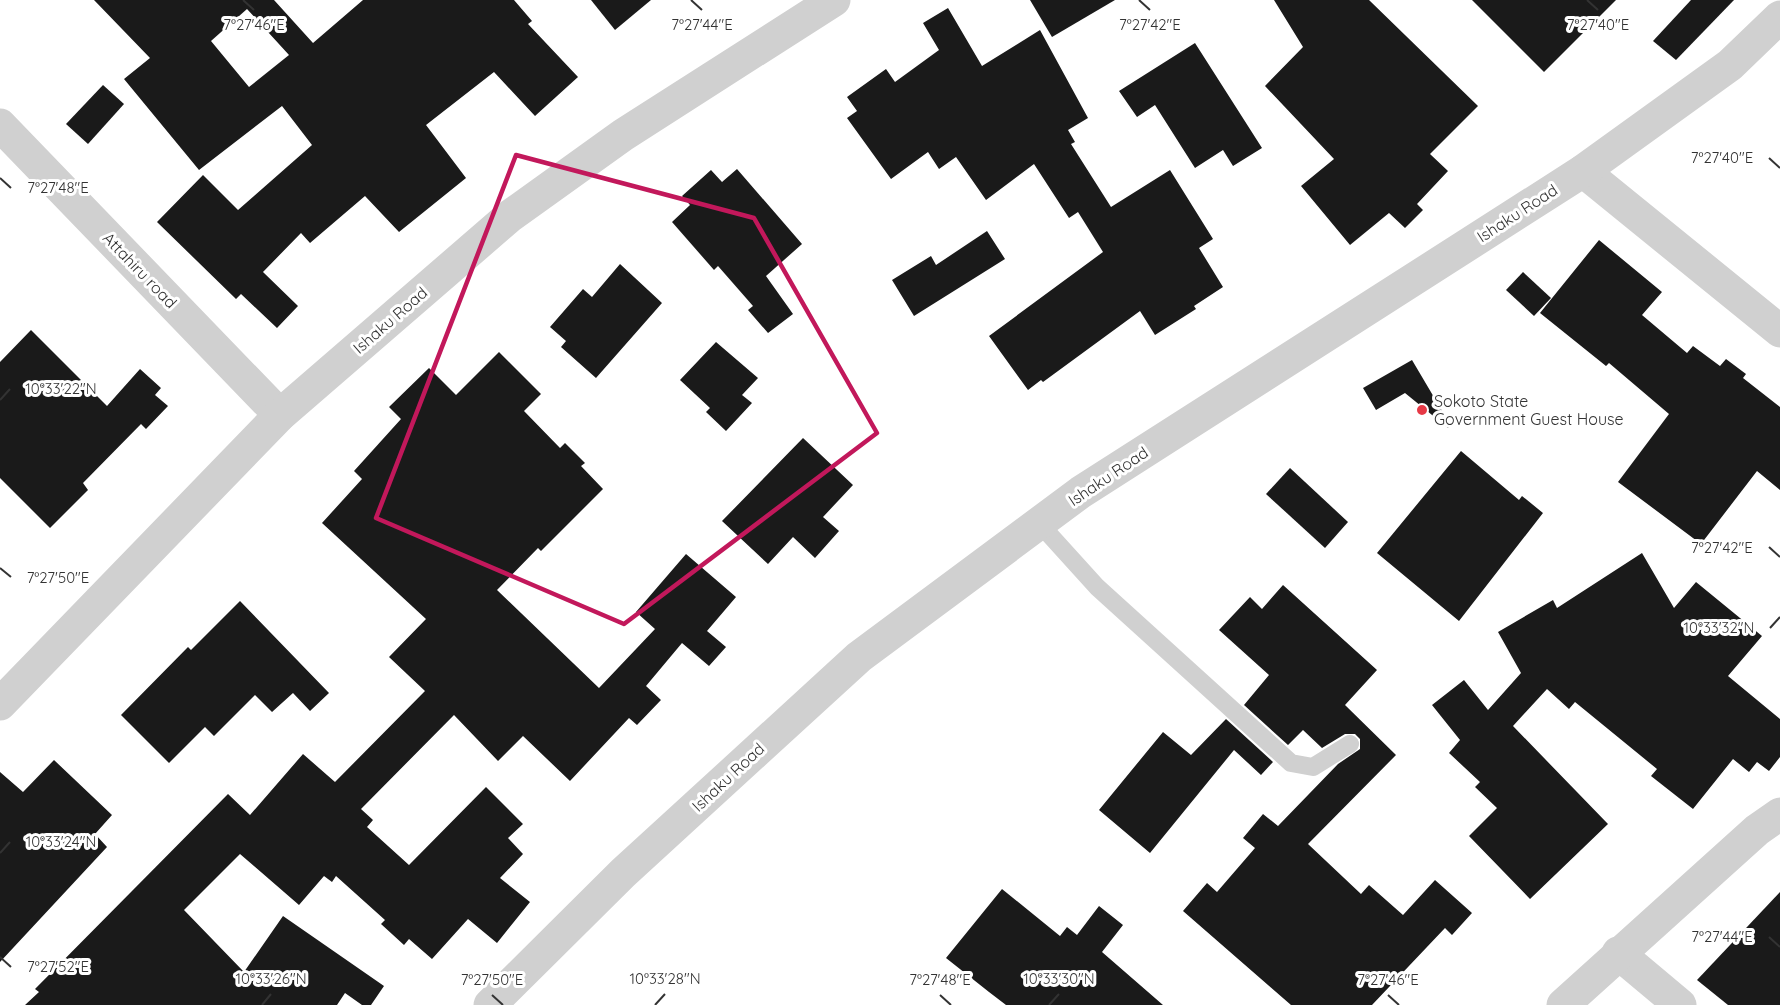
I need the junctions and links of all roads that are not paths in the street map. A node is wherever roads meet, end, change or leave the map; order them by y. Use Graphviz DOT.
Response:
graph roads {
  1 [pos="834,0"];
  2 [pos="1780,17"];
  3 [pos="0,125"];
  4 [pos="1582,171"];
  5 [pos="1780,331"];
  6 [pos="280,415"];
  7 [pos="1039,523"];
  8 [pos="0,704"];
  9 [pos="1350,744"];
  10 [pos="1780,814"];
  11 [pos="1618,953"];
  12 [pos="490,1005"];
  13 [pos="1563,1005"];
  14 [pos="1680,1005"];
  1 -- 6 [label="street, Ishaku Road"];
  2 -- 4 [label="street, Ishaku Road"];
  3 -- 6 [label="street, Attahiru road"];
  4 -- 5 [label="street"];
  4 -- 7 [label="street, Ishaku Road"];
  6 -- 8 [label="street, Ishaku Road"];
  7 -- 9 [label="lane"];
  7 -- 12 [label="street, Ishaku Road"];
  10 -- 11 [label="street"];
  11 -- 13 [label="street"];
  11 -- 14 [label="street"];
}
